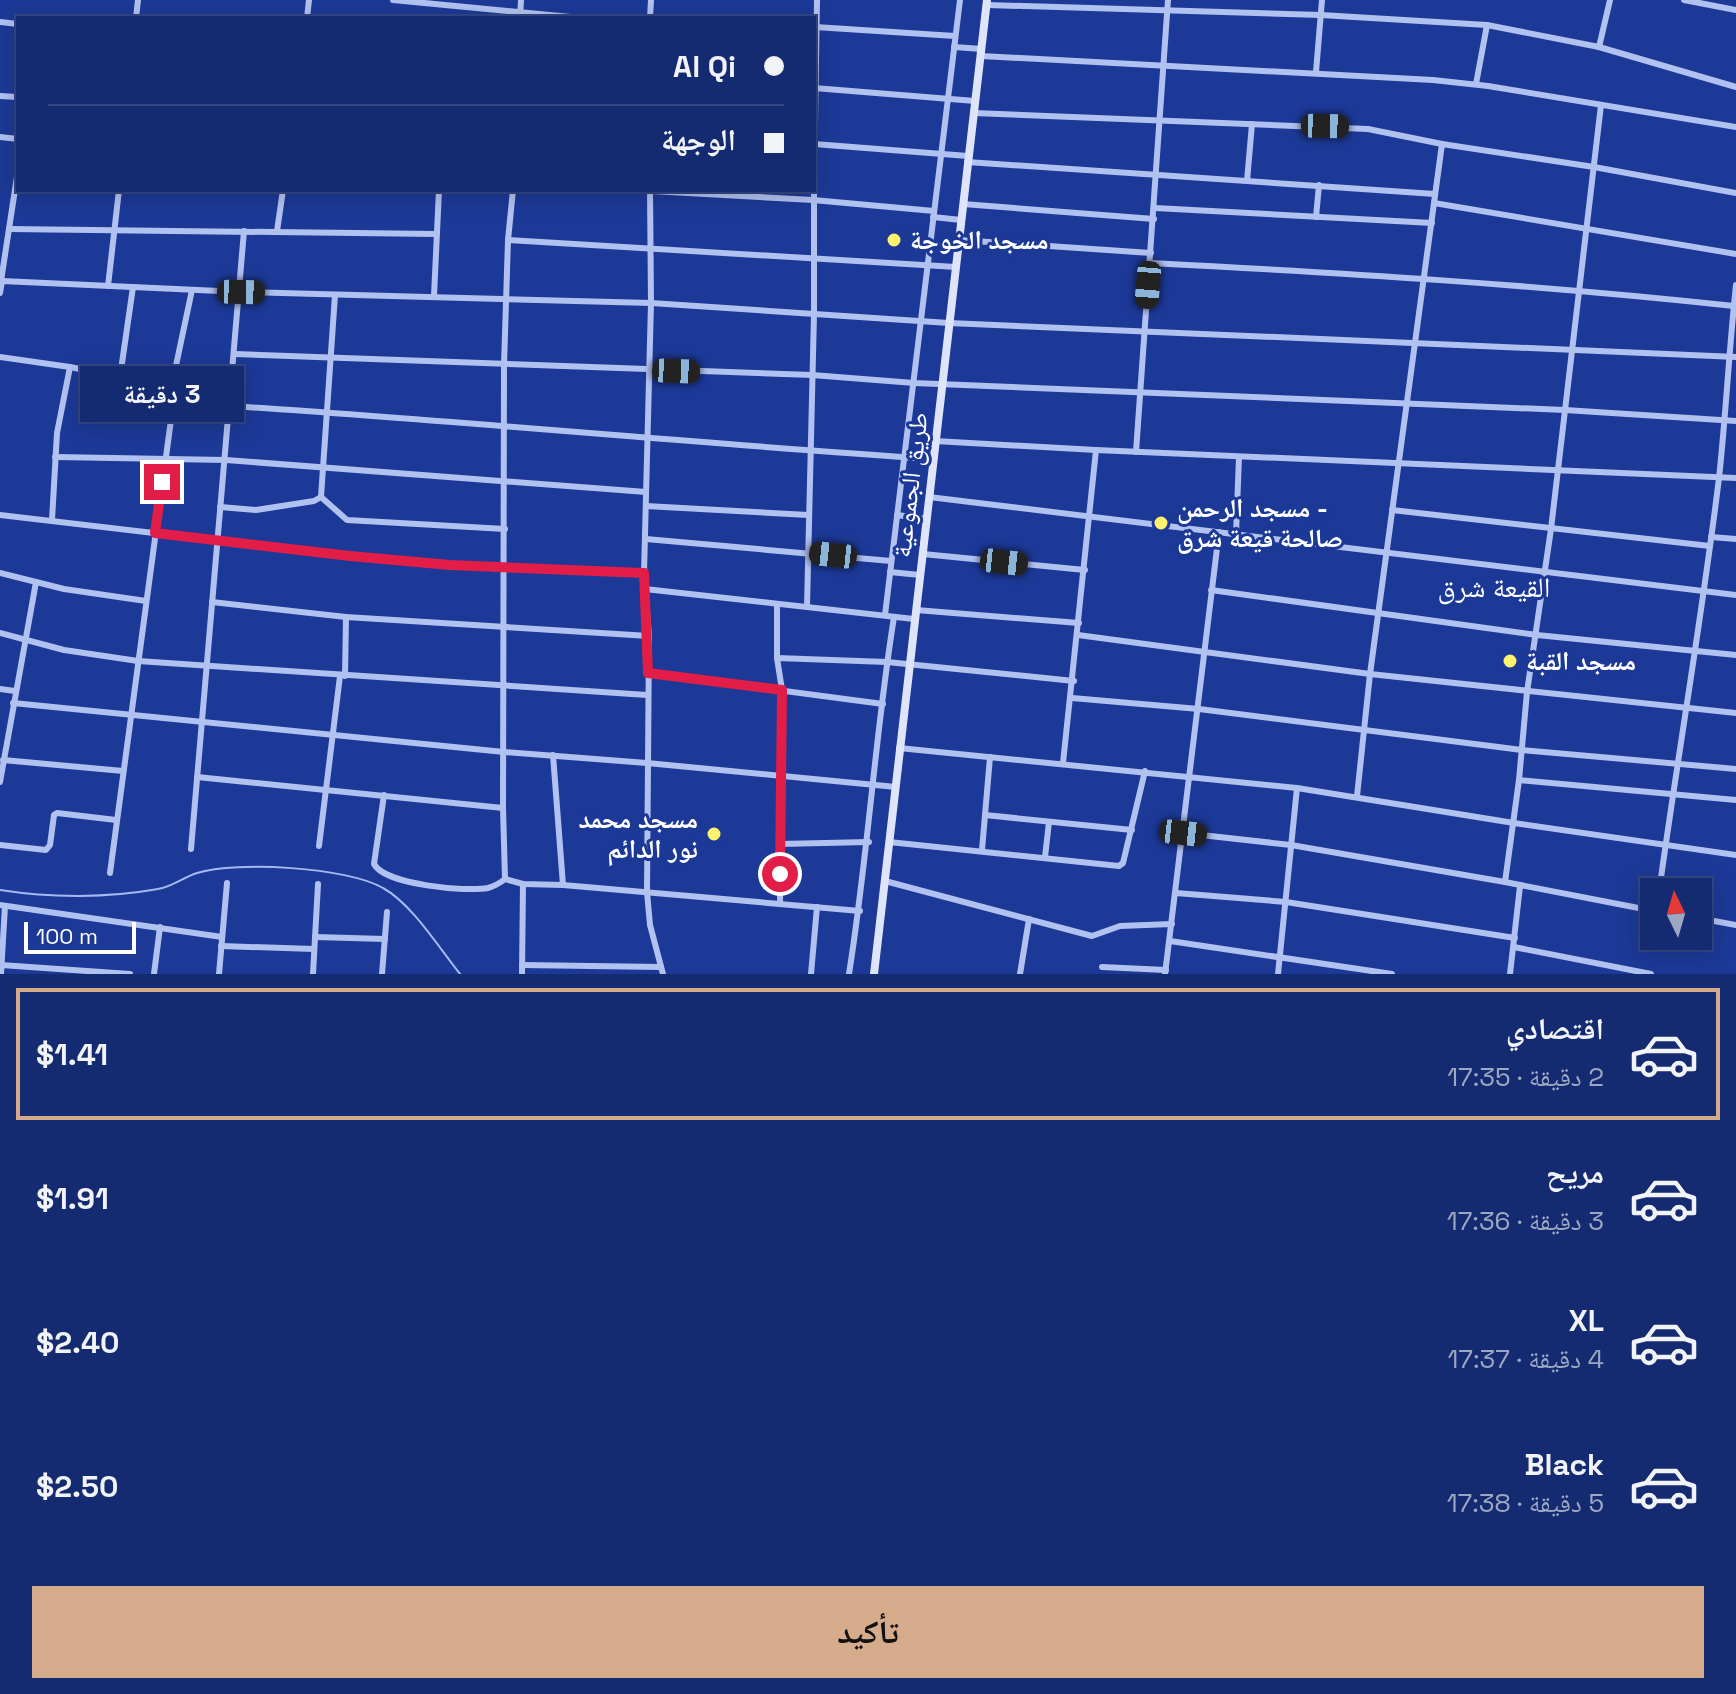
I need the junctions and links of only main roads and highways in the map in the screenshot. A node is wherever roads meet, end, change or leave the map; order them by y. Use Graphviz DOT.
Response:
graph roads {
  1 [pos="987,3"];
  2 [pos="874,974"];
  1 -- 2 [label="main road, طريق الجموعية"];
}
